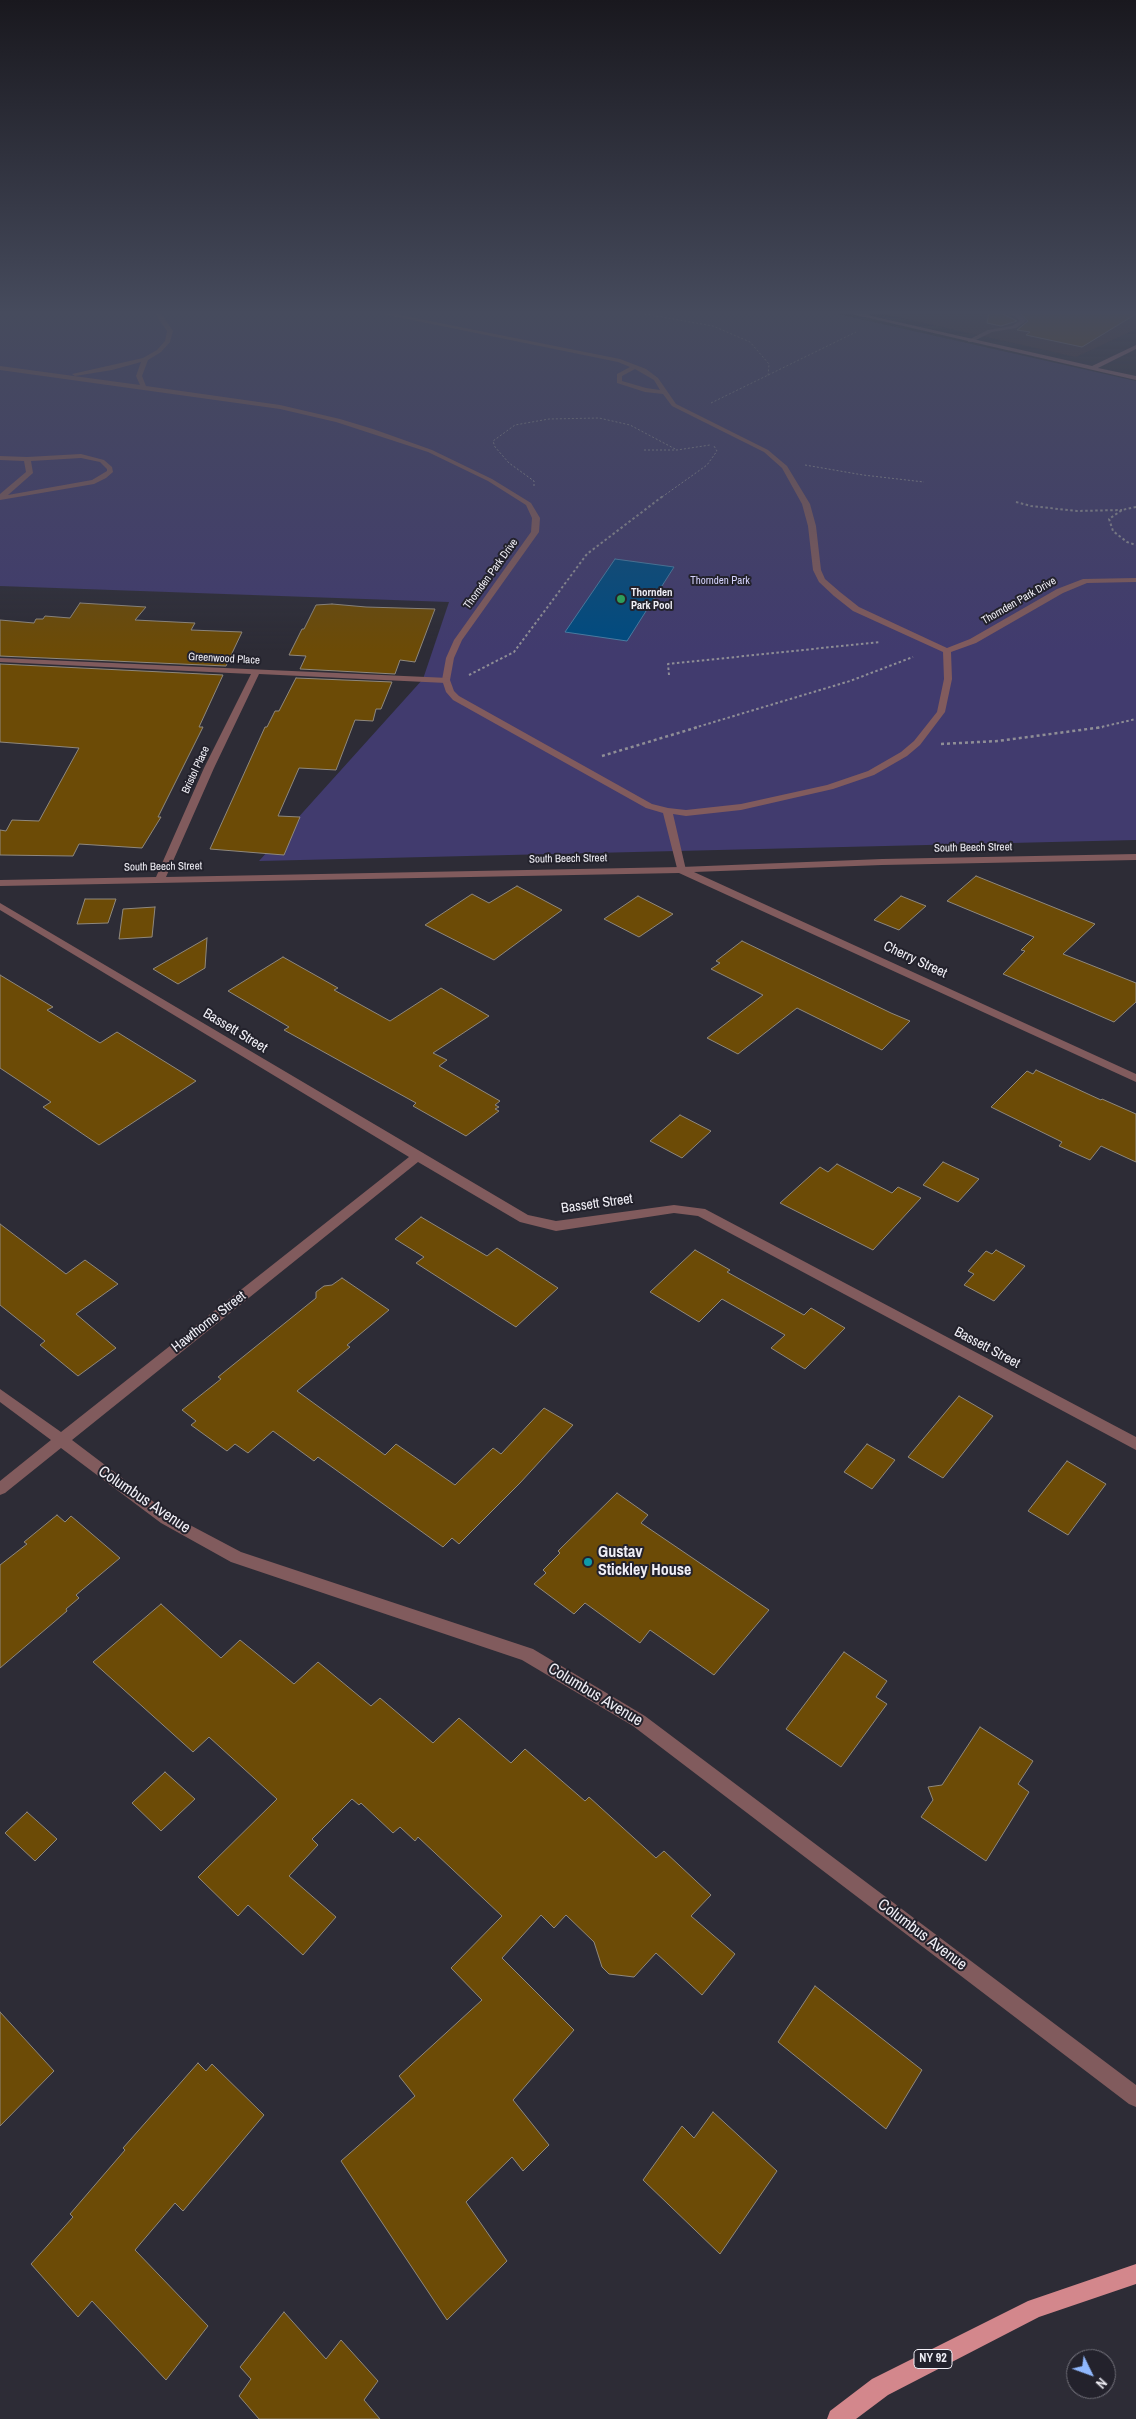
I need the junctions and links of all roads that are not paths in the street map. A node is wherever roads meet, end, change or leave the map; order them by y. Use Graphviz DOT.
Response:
graph roads {
  1 [pos="354,425"];
  2 [pos="713,425"];
  3 [pos="0,458"];
  4 [pos="27,459"];
  5 [pos="0,498"];
  6 [pos="1136,580"];
  7 [pos="947,651"];
  8 [pos="0,660"];
  9 [pos="256,672"];
  10 [pos="446,680"];
  11 [pos="667,811"];
  12 [pos="1136,857"];
  13 [pos="681,870"];
  14 [pos="160,879"];
  15 [pos="0,883"];
  16 [pos="0,906"];
  17 [pos="1136,1078"];
  18 [pos="418,1156"];
  19 [pos="0,1394"];
  20 [pos="60,1440"];
  21 [pos="1136,1444"];
  22 [pos="0,1489"];
  23 [pos="1136,2097"];
  24 [pos="1136,2274"];
  25 [pos="838,2419"];
  1 -- 10 [label="street, Thornden Park Drive"];
  2 -- 7 [label="street"];
  3 -- 4 [label="street"];
  4 -- 5 [label="street"];
  4 -- 5 [label="street"];
  6 -- 7 [label="street, Thornden Park Drive"];
  7 -- 11 [label="street"];
  8 -- 9 [label="street, Greenwood Place"];
  9 -- 10 [label="street, Greenwood Place"];
  9 -- 14 [label="street, Bristol Place"];
  10 -- 11 [label="street"];
  11 -- 13 [label="street"];
  12 -- 13 [label="street, South Beech Street"];
  13 -- 14 [label="street, South Beech Street"];
  13 -- 17 [label="street, Cherry Street"];
  14 -- 15 [label="street, South Beech Street"];
  16 -- 18 [label="street, Bassett Street"];
  18 -- 20 [label="street, Hawthorne Street"];
  18 -- 21 [label="street, Bassett Street"];
  19 -- 20 [label="street, Columbus Avenue"];
  20 -- 22 [label="street, Hawthorne Street"];
  20 -- 23 [label="street, Columbus Avenue"];
  24 -- 25 [label="main road, NY 92"];
}
